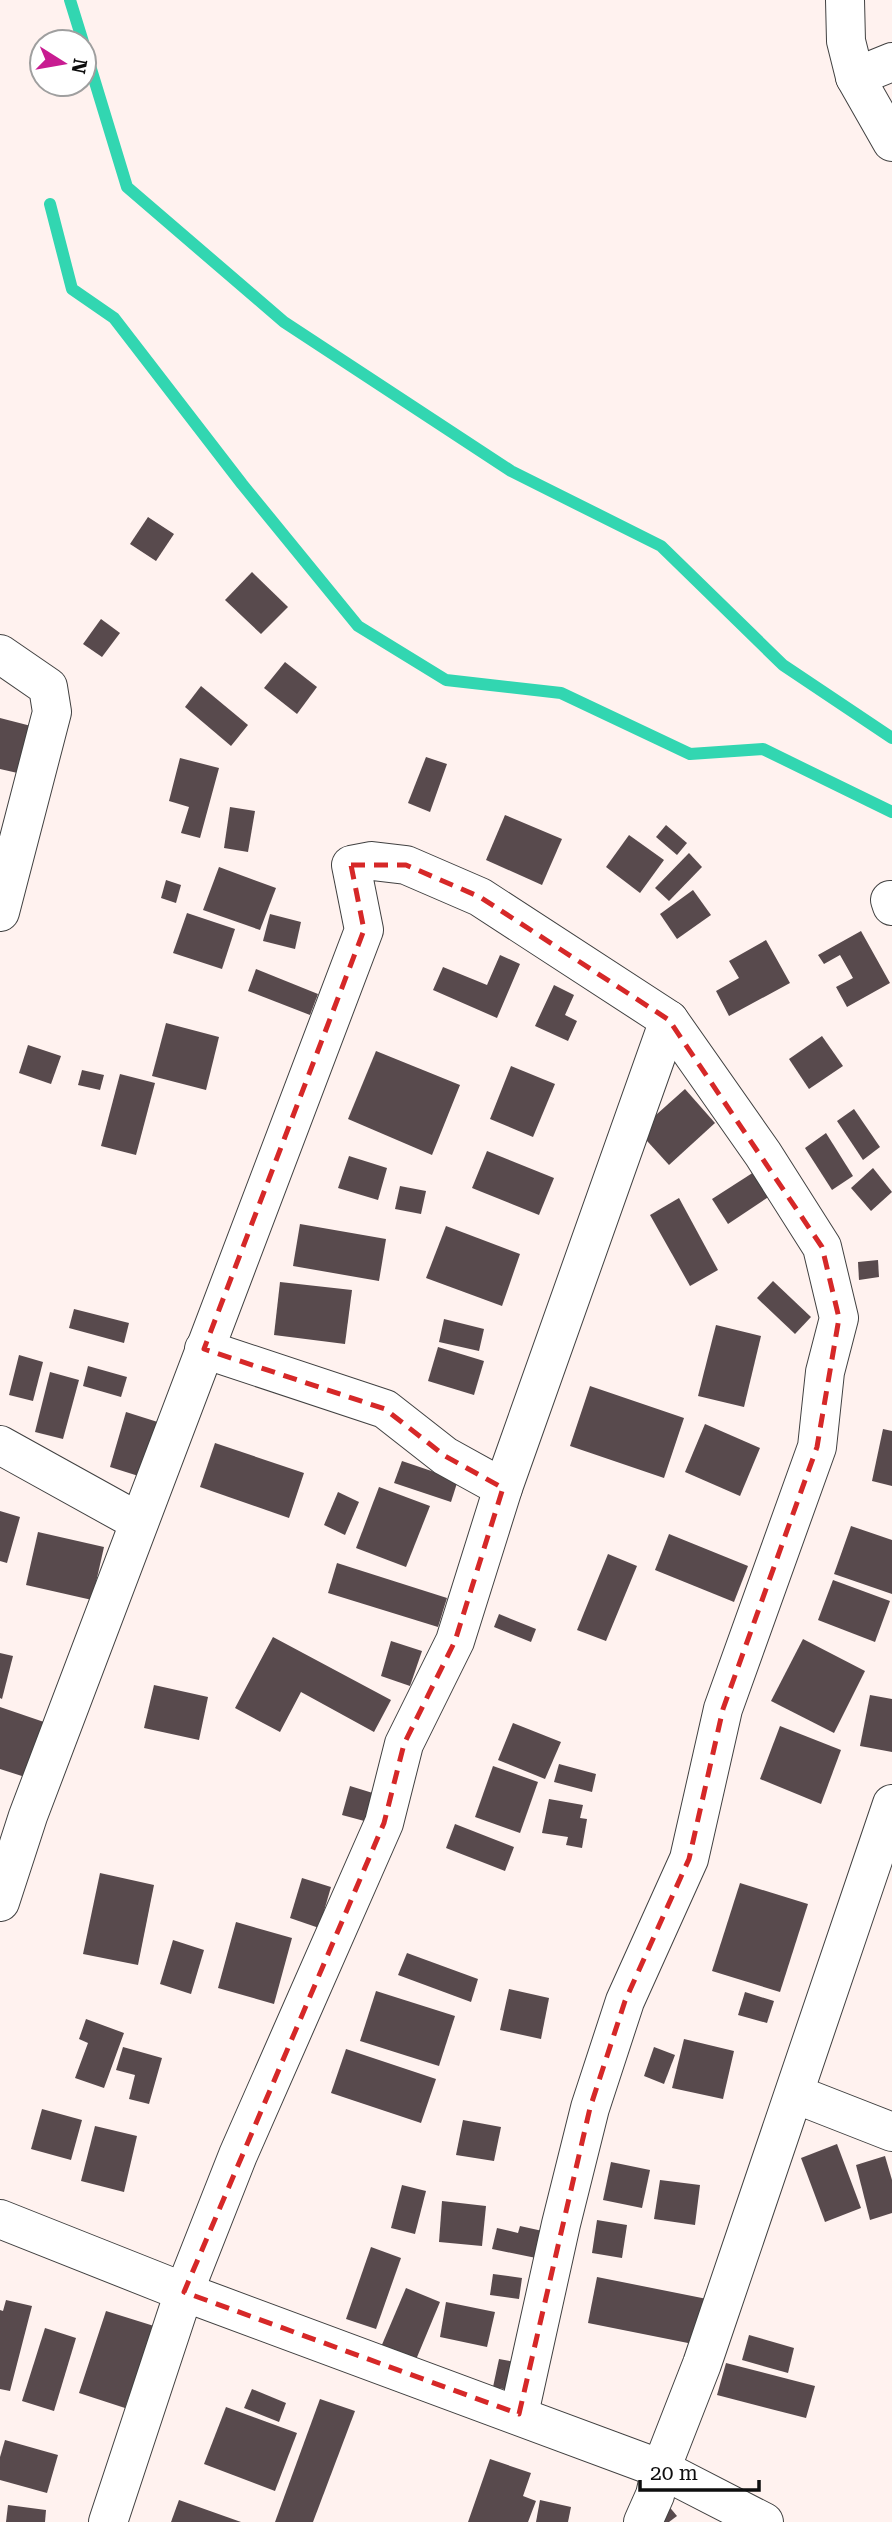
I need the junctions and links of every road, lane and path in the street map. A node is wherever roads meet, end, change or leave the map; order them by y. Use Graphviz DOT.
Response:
graph roads {
  1 [pos="845,0"];
  2 [pos="892,62"];
  3 [pos="855,77"];
  4 [pos="892,142"];
  5 [pos="0,654"];
  6 [pos="0,912"];
  7 [pos="669,1020"];
  8 [pos="204,1349"];
  9 [pos="0,1445"];
  10 [pos="503,1488"];
  11 [pos="139,1522"];
  12 [pos="892,1804"];
  13 [pos="0,1902"];
  14 [pos="795,2094"];
  15 [pos="892,2132"];
  16 [pos="0,2219"];
  17 [pos="184,2292"];
  18 [pos="519,2414"];
  19 [pos="661,2469"];
  20 [pos="108,2522"];
  21 [pos="643,2522"];
  22 [pos="764,2522"];
  1 -- 3 [label="street"];
  2 -- 3 [label="street"];
  3 -- 4 [label="street"];
  5 -- 6 [label="street"];
  7 -- 8 [label="street"];
  7 -- 10 [label="street"];
  7 -- 18 [label="street"];
  8 -- 10 [label="street"];
  8 -- 11 [label="street"];
  9 -- 11 [label="street"];
  10 -- 17 [label="street"];
  11 -- 13 [label="street"];
  12 -- 14 [label="street"];
  14 -- 15 [label="street"];
  14 -- 19 [label="street"];
  16 -- 17 [label="street"];
  17 -- 18 [label="street"];
  17 -- 20 [label="street"];
  18 -- 19 [label="street"];
  19 -- 21 [label="street"];
  19 -- 22 [label="street"];
}
